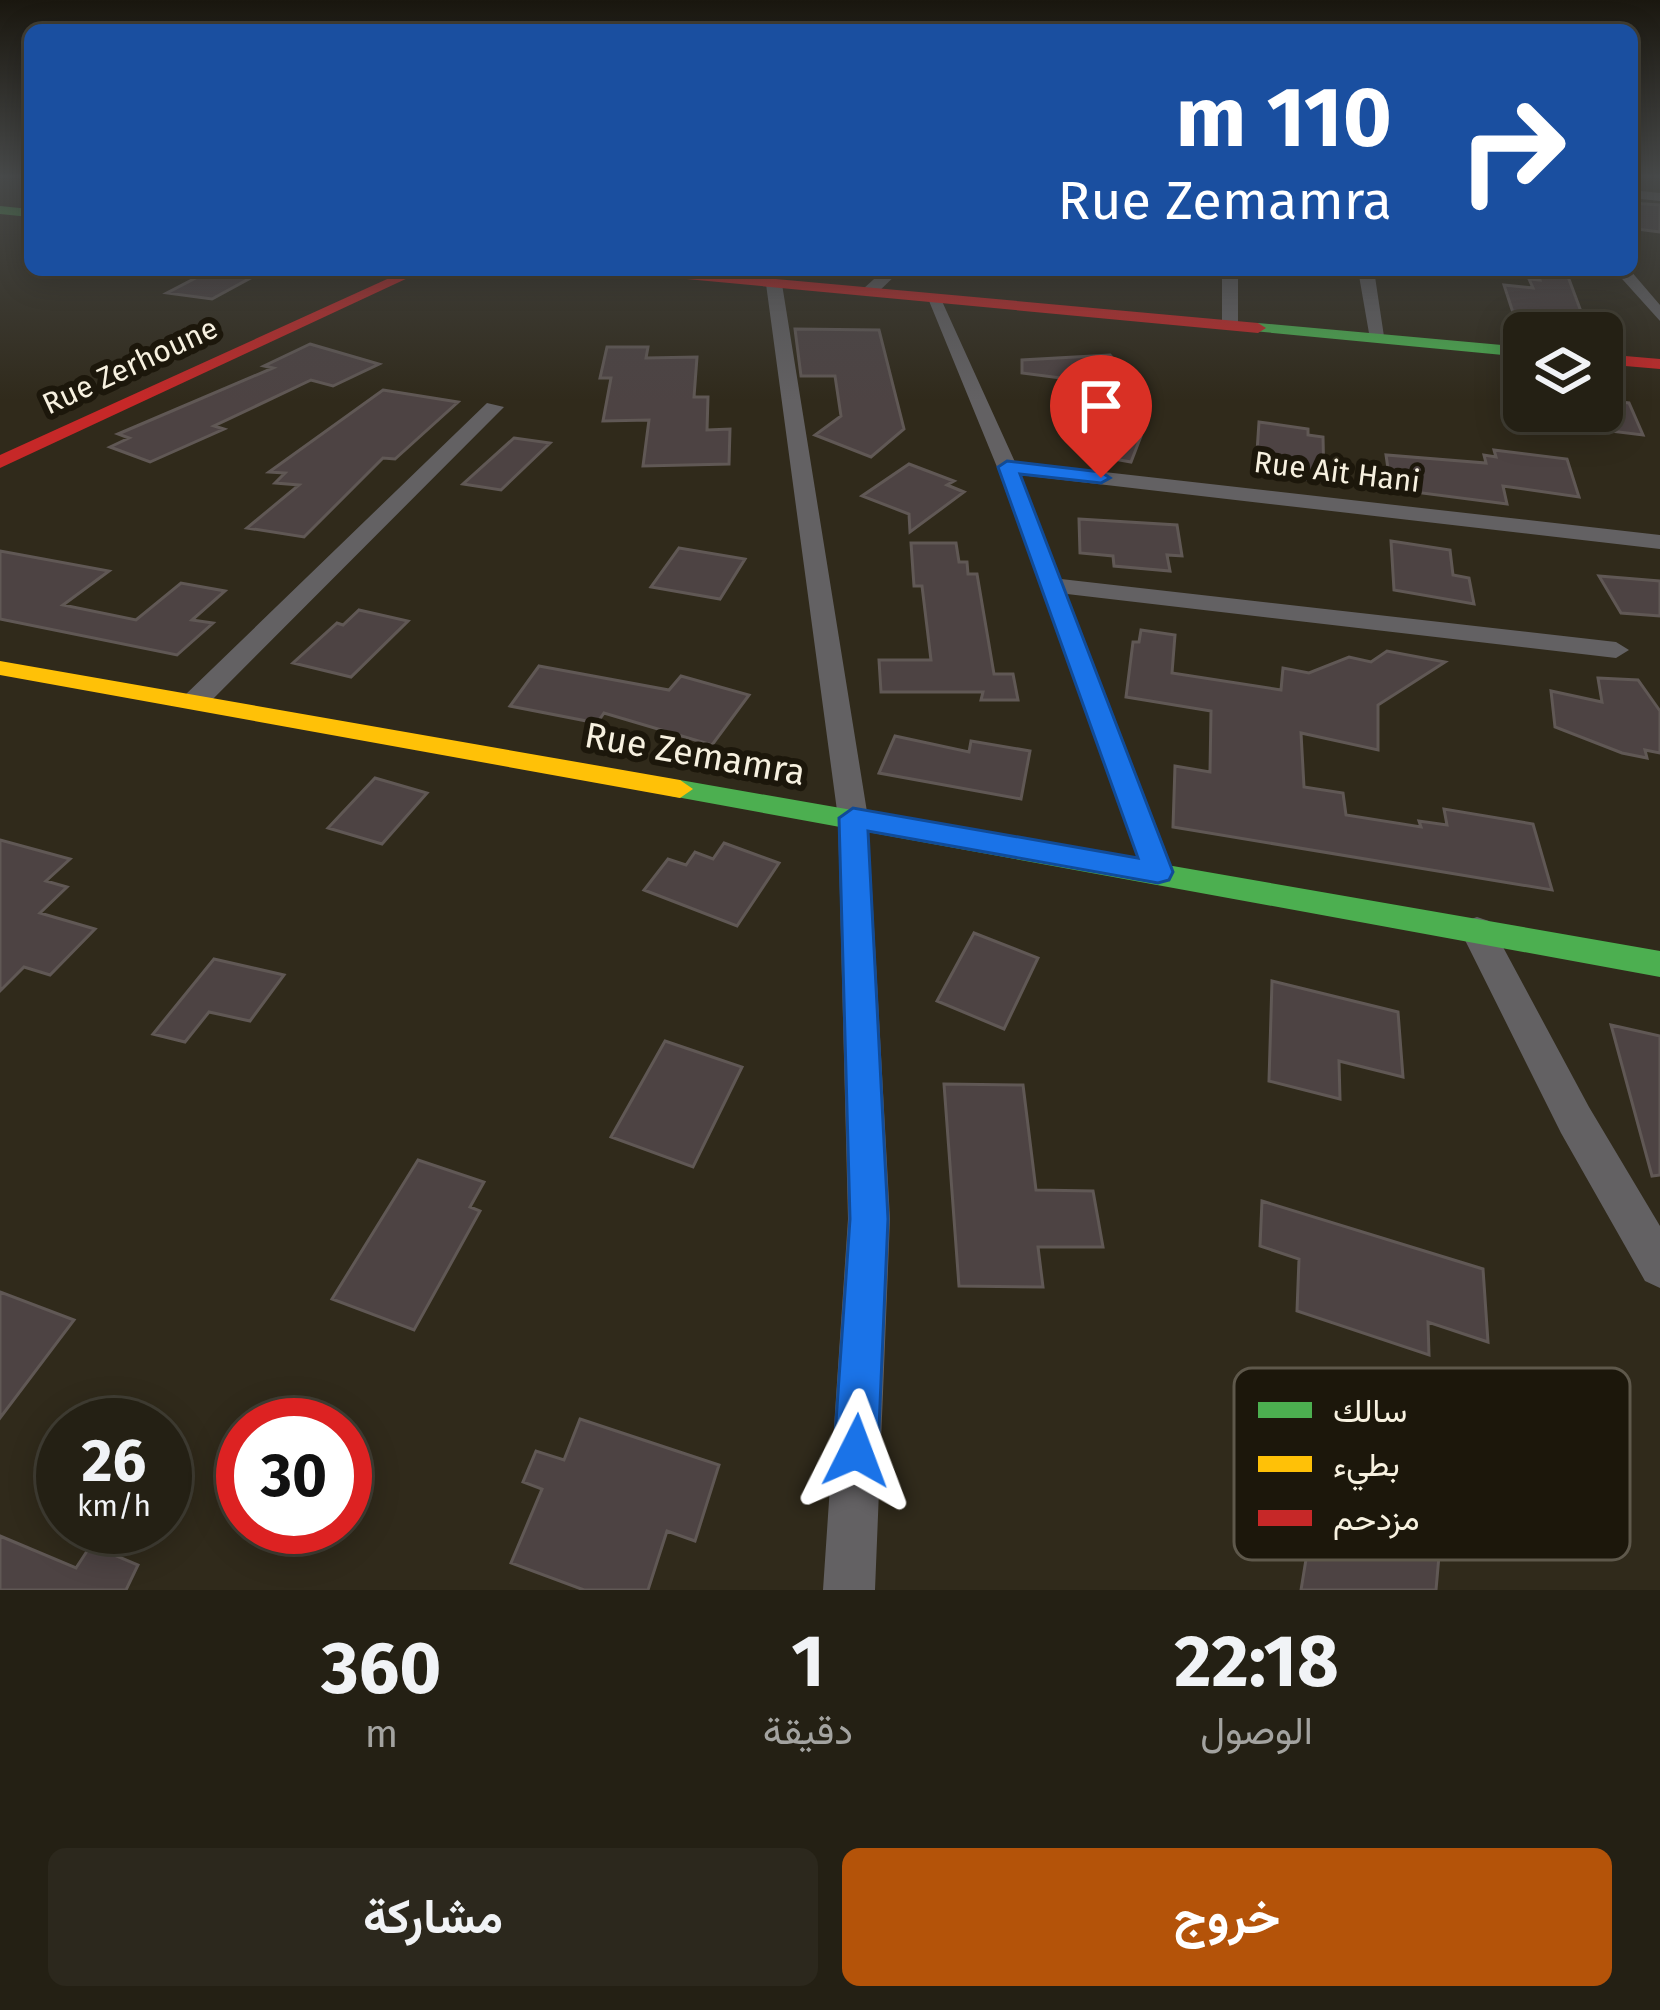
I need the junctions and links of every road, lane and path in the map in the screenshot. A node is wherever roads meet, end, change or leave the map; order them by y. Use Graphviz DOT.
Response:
graph roads {
  1 [pos="405,276"];
  2 [pos="693,276"];
  3 [pos="886,276"];
  4 [pos="1230,276"];
  5 [pos="1367,276"];
  6 [pos="1627,276"];
  7 [pos="774,284"];
  8 [pos="869,292"];
  9 [pos="933,298"];
  10 [pos="1660,316"];
  11 [pos="1230,325"];
  12 [pos="1379,339"];
  13 [pos="1503,350"];
  14 [pos="1623,361"];
  15 [pos="1660,364"];
  16 [pos="494,407"];
  17 [pos="4,458"];
  18 [pos="1007,467"];
  19 [pos="1660,542"];
  20 [pos="1050,585"];
  21 [pos="1616,650"];
  22 [pos="0,668"];
  23 [pos="194,702"];
  24 [pos="853,818"];
  25 [pos="1158,872"];
  26 [pos="1477,930"];
  27 [pos="1660,964"];
  28 [pos="1660,1266"];
  29 [pos="848,1590"];
  1 -- 17 [label="street, Rue Zerhoune"];
  2 -- 7 [label="street"];
  3 -- 8 [label="street"];
  4 -- 11 [label="street"];
  5 -- 12 [label="street"];
  6 -- 10 [label="street"];
  7 -- 8 [label="street"];
  7 -- 24 [label="street"];
  8 -- 9 [label="street"];
  9 -- 11 [label="street"];
  9 -- 18 [label="street"];
  11 -- 12 [label="street"];
  12 -- 13 [label="street"];
  14 -- 15 [label="street"];
  16 -- 23 [label="street"];
  18 -- 19 [label="street, Rue Ait Hani"];
  18 -- 20 [label="street"];
  20 -- 21 [label="street"];
  20 -- 25 [label="street"];
  22 -- 23 [label="street, Rue Zemamra"];
  23 -- 24 [label="street, Rue Zemamra"];
  24 -- 25 [label="street, Rue Zemamra"];
  24 -- 29 [label="street"];
  25 -- 26 [label="street, Rue Zemamra"];
  26 -- 27 [label="street, Rue Zemamra"];
  26 -- 28 [label="street"];
}
